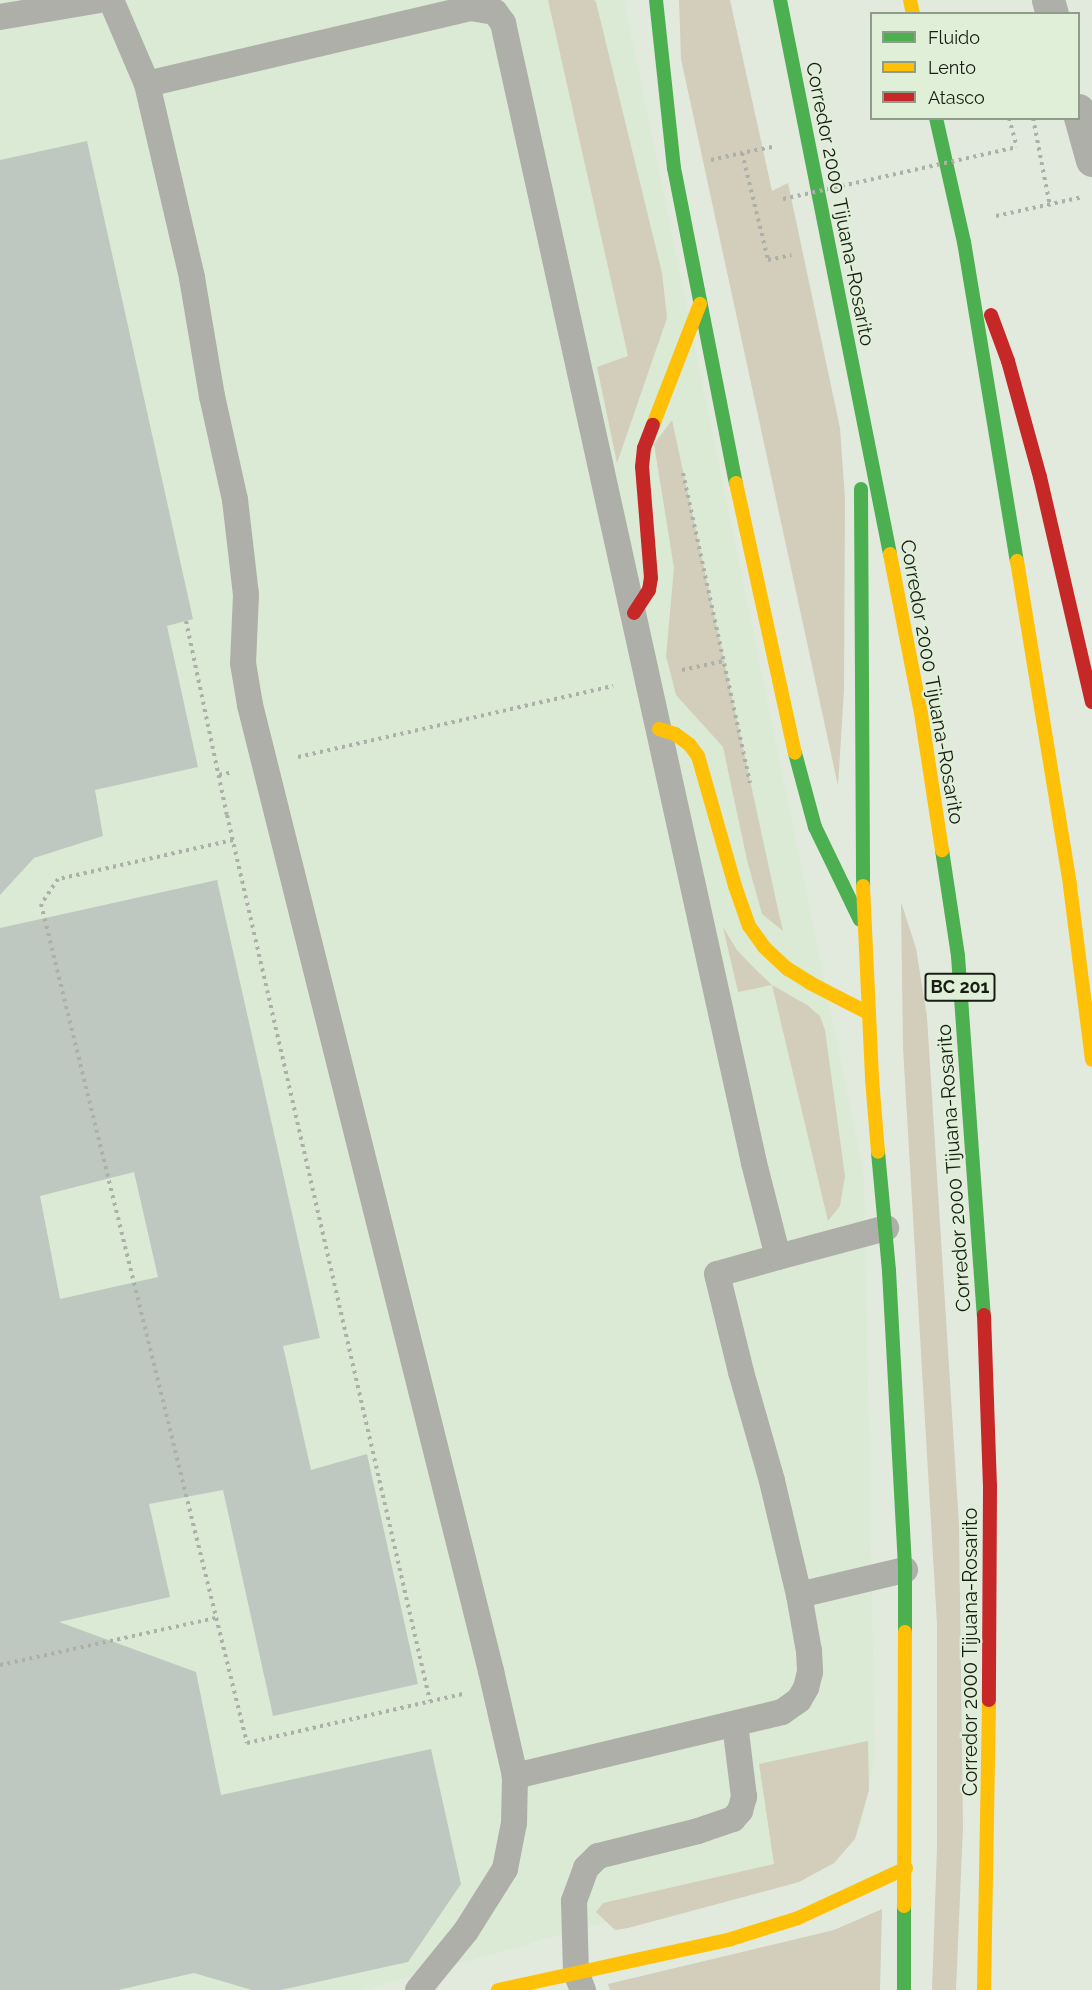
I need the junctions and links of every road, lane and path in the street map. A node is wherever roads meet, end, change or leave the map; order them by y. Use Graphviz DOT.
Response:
graph roads {
  1 [pos="99,0"];
  2 [pos="111,0"];
  3 [pos="656,0"];
  4 [pos="780,0"];
  5 [pos="0,17"];
  6 [pos="147,84"];
  7 [pos="1080,117"];
  8 [pos="936,120"];
  9 [pos="1010,120"];
  10 [pos="1033,120"];
  11 [pos="808,140"];
  12 [pos="1092,160"];
  13 [pos="1092,195"];
  14 [pos="1050,206"];
  15 [pos="785,210"];
  16 [pos="960,224"];
  17 [pos="964,242"];
  18 [pos="796,254"];
  19 [pos="700,304"];
  20 [pos="860,400"];
  21 [pos="682,466"];
  22 [pos="634,613"];
  23 [pos="186,621"];
  24 [pos="724,661"];
  25 [pos="647,678"];
  26 [pos="1092,702"];
  27 [pos="659,729"];
  28 [pos="264,765"];
  29 [pos="219,775"];
  30 [pos="751,788"];
  31 [pos="233,840"];
  32 [pos="863,924"];
  33 [pos="868,1013"];
  34 [pos="1092,1060"];
  35 [pos="886,1228"];
  36 [pos="778,1257"];
  37 [pos="905,1570"];
  38 [pos="799,1595"];
  39 [pos="216,1618"];
  40 [pos="0,1665"];
  41 [pos="495,1686"];
  42 [pos="430,1701"];
  43 [pos="735,1724"];
  44 [pos="515,1776"];
  45 [pos="906,1868"];
  46 [pos="579,1982"];
  47 [pos="418,1990"];
  48 [pos="498,1990"];
  49 [pos="904,1990"];
  50 [pos="984,1990"];
  1 -- 5 [label="lane"];
  2 -- 6 [label="lane"];
  3 -- 19 [label="highway"];
  4 -- 11 [label="highway, Corredor 2000 Tijuana-Rosarito / BC 201"];
  6 -- 22 [label="lane"];
  6 -- 28 [label="lane"];
  7 -- 12 [label="street"];
  8 -- 16 [label="highway"];
  9 -- 15 [label="path, bridge"];
  10 -- 14 [label="path"];
  11 -- 18 [label="path"];
  11 -- 20 [label="highway, Corredor 2000 Tijuana-Rosarito / BC 201"];
  13 -- 14 [label="path"];
  14 -- 16 [label="path"];
  16 -- 17 [label="highway"];
  17 -- 26 [label="highway"];
  17 -- 34 [label="highway"];
  19 -- 22 [label="highway"];
  19 -- 32 [label="highway"];
  20 -- 32 [label="highway"];
  20 -- 50 [label="highway, Corredor 2000 Tijuana-Rosarito / BC 201"];
  21 -- 24 [label="path"];
  22 -- 25 [label="lane"];
  23 -- 29 [label="path"];
  24 -- 25 [label="path"];
  24 -- 30 [label="path"];
  25 -- 27 [label="lane"];
  25 -- 28 [label="path"];
  27 -- 33 [label="highway"];
  27 -- 36 [label="lane"];
  28 -- 29 [label="path"];
  28 -- 41 [label="lane"];
  29 -- 31 [label="path"];
  31 -- 39 [label="path"];
  31 -- 42 [label="path"];
  32 -- 33 [label="highway"];
  33 -- 35 [label="highway"];
  35 -- 36 [label="lane"];
  35 -- 37 [label="highway"];
  36 -- 38 [label="lane"];
  37 -- 38 [label="lane"];
  37 -- 45 [label="highway"];
  38 -- 43 [label="lane"];
  39 -- 40 [label="path"];
  39 -- 42 [label="path"];
  41 -- 42 [label="path"];
  41 -- 44 [label="lane"];
  43 -- 44 [label="lane"];
  43 -- 46 [label="lane"];
  44 -- 47 [label="lane"];
  45 -- 46 [label="highway"];
  45 -- 49 [label="highway"];
  46 -- 48 [label="highway"];
}
